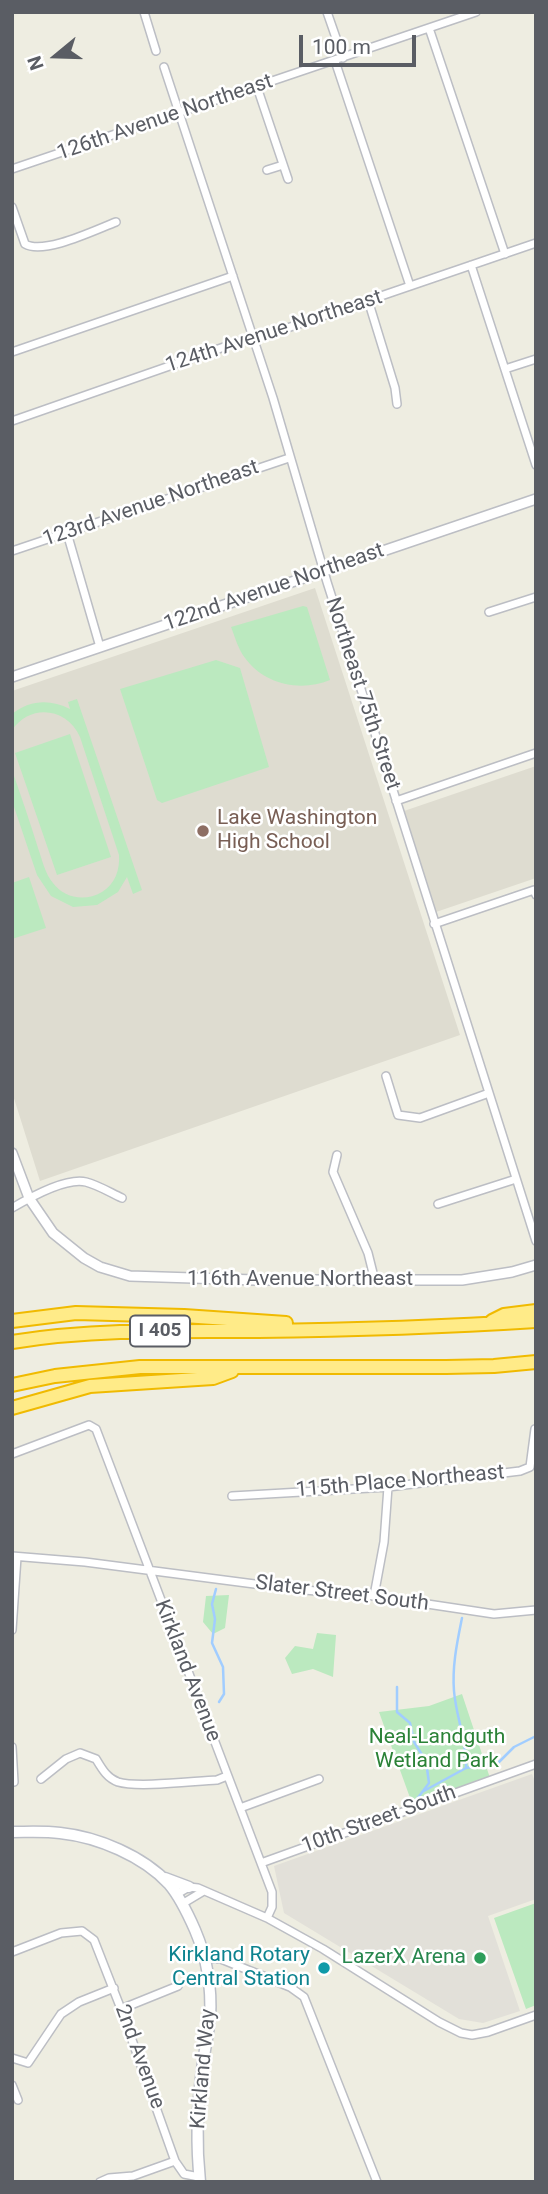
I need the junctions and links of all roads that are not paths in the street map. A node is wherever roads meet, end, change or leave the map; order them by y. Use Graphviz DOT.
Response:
graph roads {
  1 [pos="144,12"];
  2 [pos="327,12"];
  3 [pos="476,12"];
  4 [pos="453,16"];
  5 [pos="429,28"];
  6 [pos="156,51"];
  7 [pos="339,60"];
  8 [pos="164,67"];
  9 [pos="257,87"];
  10 [pos="180,112"];
  11 [pos="283,165"];
  12 [pos="12,169"];
  13 [pos="267,170"];
  14 [pos="288,179"];
  15 [pos="12,207"];
  16 [pos="116,222"];
  17 [pos="536,243"];
  18 [pos="505,254"];
  19 [pos="471,265"];
  20 [pos="233,276"];
  21 [pos="410,286"];
  22 [pos="368,300"];
  23 [pos="254,338"];
  24 [pos="12,352"];
  25 [pos="536,359"];
  26 [pos="505,369"];
  27 [pos="397,404"];
  28 [pos="12,421"];
  29 [pos="289,458"];
  30 [pos="536,465"];
  31 [pos="536,499"];
  32 [pos="67,533"];
  33 [pos="12,551"];
  34 [pos="324,571"];
  35 [pos="536,597"];
  36 [pos="489,612"];
  37 [pos="100,647"];
  38 [pos="12,677"];
  39 [pos="536,753"];
  40 [pos="396,801"];
  41 [pos="535,893"];
  42 [pos="434,924"];
  43 [pos="386,1076"];
  44 [pos="489,1093"];
  45 [pos="12,1153"];
  46 [pos="337,1155"];
  47 [pos="516,1179"];
  48 [pos="29,1198"];
  49 [pos="122,1198"];
  50 [pos="438,1204"];
  51 [pos="12,1208"];
  52 [pos="536,1241"];
  53 [pos="536,1265"];
  54 [pos="376,1281"];
  55 [pos="536,1311"];
  56 [pos="12,1321"];
  57 [pos="536,1321"];
  58 [pos="485,1325"];
  59 [pos="309,1330"];
  60 [pos="12,1342"];
  61 [pos="536,1362"];
  62 [pos="241,1368"];
  63 [pos="12,1385"];
  64 [pos="12,1408"];
  65 [pos="536,1429"];
  66 [pos="12,1454"];
  67 [pos="388,1487"];
  68 [pos="232,1496"];
  69 [pos="15,1557"];
  70 [pos="148,1569"];
  71 [pos="374,1596"];
  72 [pos="536,1610"];
  73 [pos="12,1630"];
  74 [pos="12,1747"];
  75 [pos="536,1764"];
  76 [pos="227,1776"];
  77 [pos="41,1779"];
  78 [pos="318,1779"];
  79 [pos="15,1782"];
  80 [pos="240,1808"];
  81 [pos="12,1832"];
  82 [pos="261,1863"];
  83 [pos="162,1877"];
  84 [pos="189,1887"];
  85 [pos="202,1892"];
  86 [pos="177,1894"];
  87 [pos="183,1904"];
  88 [pos="267,1918"];
  89 [pos="12,1952"];
  90 [pos="205,1959"];
  91 [pos="178,1986"];
  92 [pos="114,1989"];
  93 [pos="121,2009"];
  94 [pos="536,2015"];
  95 [pos="12,2058"];
  96 [pos="12,2085"];
  97 [pos="18,2100"];
  98 [pos="175,2161"];
  99 [pos="200,2179"];
  100 [pos="100,2182"];
  101 [pos="377,2182"];
  1 -- 6 [label="street"];
  2 -- 7 [label="street"];
  3 -- 4 [label="street, 126th Avenue Northeast"];
  4 -- 5 [label="street, 126th Avenue Northeast"];
  5 -- 7 [label="street, 126th Avenue Northeast"];
  5 -- 18 [label="street"];
  7 -- 9 [label="street, 126th Avenue Northeast"];
  7 -- 21 [label="street"];
  8 -- 10 [label="street, Northeast 75th Street"];
  9 -- 10 [label="street, 126th Avenue Northeast"];
  9 -- 11 [label="street"];
  10 -- 12 [label="street, 126th Avenue Northeast"];
  10 -- 20 [label="street, Northeast 75th Street"];
  11 -- 13 [label="street"];
  11 -- 14 [label="street"];
  15 -- 16 [label="street"];
  17 -- 18 [label="street, 124th Avenue Northeast"];
  18 -- 19 [label="street, 124th Avenue Northeast"];
  19 -- 21 [label="street, 124th Avenue Northeast"];
  19 -- 26 [label="street"];
  20 -- 23 [label="street, Northeast 75th Street"];
  20 -- 24 [label="street"];
  21 -- 22 [label="street, 124th Avenue Northeast"];
  22 -- 23 [label="street, 124th Avenue Northeast"];
  22 -- 27 [label="street"];
  23 -- 28 [label="street, 124th Avenue Northeast"];
  23 -- 29 [label="street, Northeast 75th Street"];
  25 -- 26 [label="street"];
  26 -- 30 [label="street"];
  29 -- 32 [label="street, 123rd Avenue Northeast"];
  29 -- 34 [label="street, Northeast 75th Street"];
  31 -- 34 [label="street, 122nd Avenue Northeast"];
  32 -- 33 [label="street, 123rd Avenue Northeast"];
  32 -- 37 [label="street"];
  34 -- 37 [label="street, 122nd Avenue Northeast"];
  34 -- 40 [label="street, Northeast 75th Street"];
  35 -- 36 [label="street"];
  37 -- 38 [label="street, 122nd Avenue Northeast"];
  39 -- 40 [label="street"];
  40 -- 42 [label="street, Northeast 75th Street"];
  41 -- 42 [label="street"];
  42 -- 44 [label="street, Northeast 75th Street"];
  43 -- 44 [label="street"];
  44 -- 47 [label="street, Northeast 75th Street"];
  45 -- 48 [label="street, 116th Avenue Northeast"];
  46 -- 54 [label="street"];
  47 -- 50 [label="street"];
  47 -- 52 [label="street, Northeast 75th Street"];
  48 -- 49 [label="street"];
  48 -- 51 [label="street"];
  48 -- 54 [label="street, 116th Avenue Northeast"];
  53 -- 54 [label="street, 116th Avenue Northeast"];
  55 -- 58 [label="highway"];
  56 -- 59 [label="highway"];
  57 -- 58 [label="highway, I 405"];
  58 -- 59 [label="highway, I 405"];
  59 -- 60 [label="highway, I 405"];
  61 -- 62 [label="highway, I 405"];
  62 -- 63 [label="highway, I 405"];
  62 -- 64 [label="highway"];
  65 -- 67 [label="street, 115th Place Northeast"];
  66 -- 70 [label="street, Kirkland Avenue"];
  67 -- 68 [label="street, 115th Place Northeast"];
  67 -- 71 [label="street"];
  69 -- 70 [label="street, Slater Street South"];
  69 -- 73 [label="street"];
  70 -- 71 [label="street, Slater Street South"];
  70 -- 76 [label="street, Kirkland Avenue"];
  71 -- 72 [label="street, Slater Street South"];
  74 -- 79 [label="street"];
  75 -- 82 [label="street, 10th Street South"];
  76 -- 77 [label="street"];
  76 -- 80 [label="street, Kirkland Avenue"];
  78 -- 80 [label="street"];
  80 -- 82 [label="street, Kirkland Avenue"];
  81 -- 83 [label="main road, Kirkland Way"];
  82 -- 88 [label="street, Kirkland Avenue"];
  83 -- 84 [label="main road"];
  83 -- 86 [label="main road, Kirkland Way"];
  84 -- 85 [label="street"];
  84 -- 86 [label="street"];
  85 -- 87 [label="street"];
  85 -- 88 [label="street"];
  86 -- 87 [label="main road, Kirkland Way"];
  87 -- 90 [label="main road, Kirkland Way"];
  88 -- 94 [label="street"];
  89 -- 92 [label="street, 2nd Avenue"];
  90 -- 99 [label="main road, Kirkland Way"];
  90 -- 101 [label="street"];
  91 -- 93 [label="street"];
  92 -- 93 [label="street, 2nd Avenue"];
  92 -- 95 [label="street"];
  93 -- 98 [label="street, 2nd Avenue"];
  96 -- 97 [label="street"];
  98 -- 99 [label="street"];
  98 -- 100 [label="street"];
}
